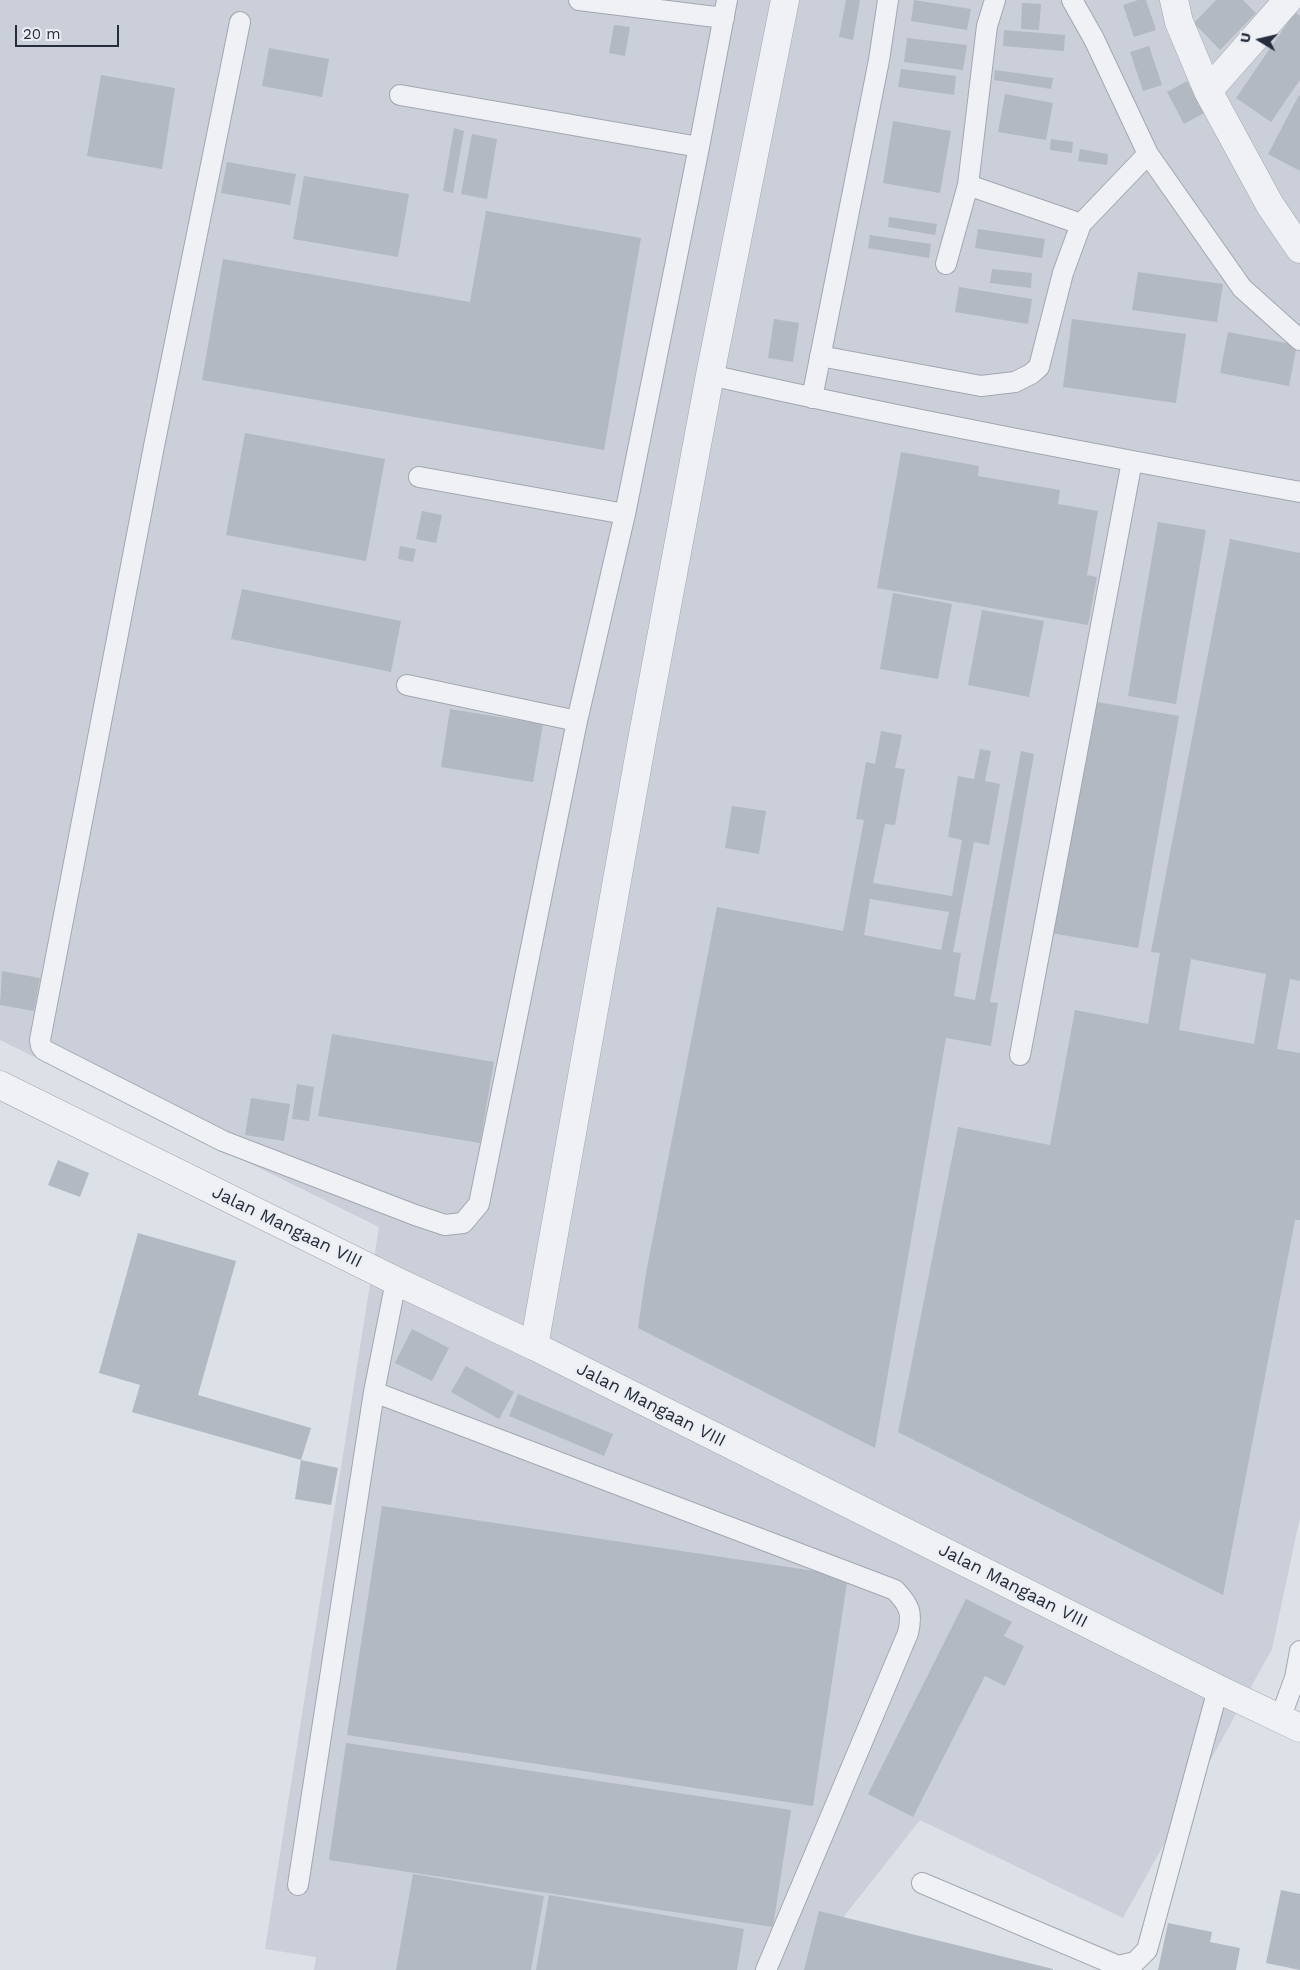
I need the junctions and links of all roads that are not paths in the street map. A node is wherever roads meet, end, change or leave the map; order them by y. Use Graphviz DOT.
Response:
graph roads {
  1 [pos="579,0"];
  2 [pos="785,0"];
  3 [pos="888,0"];
  4 [pos="995,0"];
  5 [pos="1072,0"];
  6 [pos="1174,0"];
  7 [pos="1288,0"];
  8 [pos="725,9"];
  9 [pos="240,22"];
  10 [pos="1208,91"];
  11 [pos="400,95"];
  12 [pos="699,147"];
  13 [pos="1148,154"];
  14 [pos="968,185"];
  15 [pos="1081,224"];
  16 [pos="1300,249"];
  17 [pos="946,264"];
  18 [pos="1300,340"];
  19 [pos="820,356"];
  20 [pos="710,375"];
  21 [pos="812,398"];
  22 [pos="1132,461"];
  23 [pos="419,477"];
  24 [pos="1300,492"];
  25 [pos="625,514"];
  26 [pos="407,685"];
  27 [pos="577,721"];
  28 [pos="1020,1055"];
  29 [pos="0,1085"];
  30 [pos="396,1281"];
  31 [pos="534,1346"];
  32 [pos="374,1392"];
  33 [pos="1300,1651"];
  34 [pos="1218,1689"];
  35 [pos="1290,1724"];
  36 [pos="922,1883"];
  37 [pos="298,1885"];
  38 [pos="766,1970"];
  1 -- 8 [label="lane"];
  2 -- 20 [label="street"];
  3 -- 19 [label="lane"];
  4 -- 14 [label="lane"];
  5 -- 13 [label="lane"];
  6 -- 10 [label="street"];
  7 -- 10 [label="street"];
  8 -- 12 [label="lane"];
  9 -- 27 [label="lane"];
  10 -- 16 [label="street"];
  11 -- 12 [label="lane"];
  12 -- 25 [label="lane"];
  13 -- 15 [label="lane"];
  13 -- 18 [label="lane"];
  14 -- 15 [label="lane"];
  14 -- 17 [label="lane"];
  15 -- 19 [label="lane"];
  19 -- 21 [label="lane"];
  20 -- 21 [label="lane"];
  20 -- 31 [label="street"];
  21 -- 22 [label="lane"];
  22 -- 24 [label="lane"];
  22 -- 28 [label="lane"];
  23 -- 25 [label="lane"];
  25 -- 27 [label="lane"];
  26 -- 27 [label="lane"];
  29 -- 30 [label="street, Jalan Mangaan VIII"];
  30 -- 31 [label="street, Jalan Mangaan VIII"];
  30 -- 32 [label="lane"];
  31 -- 34 [label="street, Jalan Mangaan VIII"];
  32 -- 37 [label="lane"];
  32 -- 38 [label="lane"];
  33 -- 35 [label="lane"];
  34 -- 35 [label="street, Jalan Mangaan VIII"];
  34 -- 36 [label="lane"];
}
